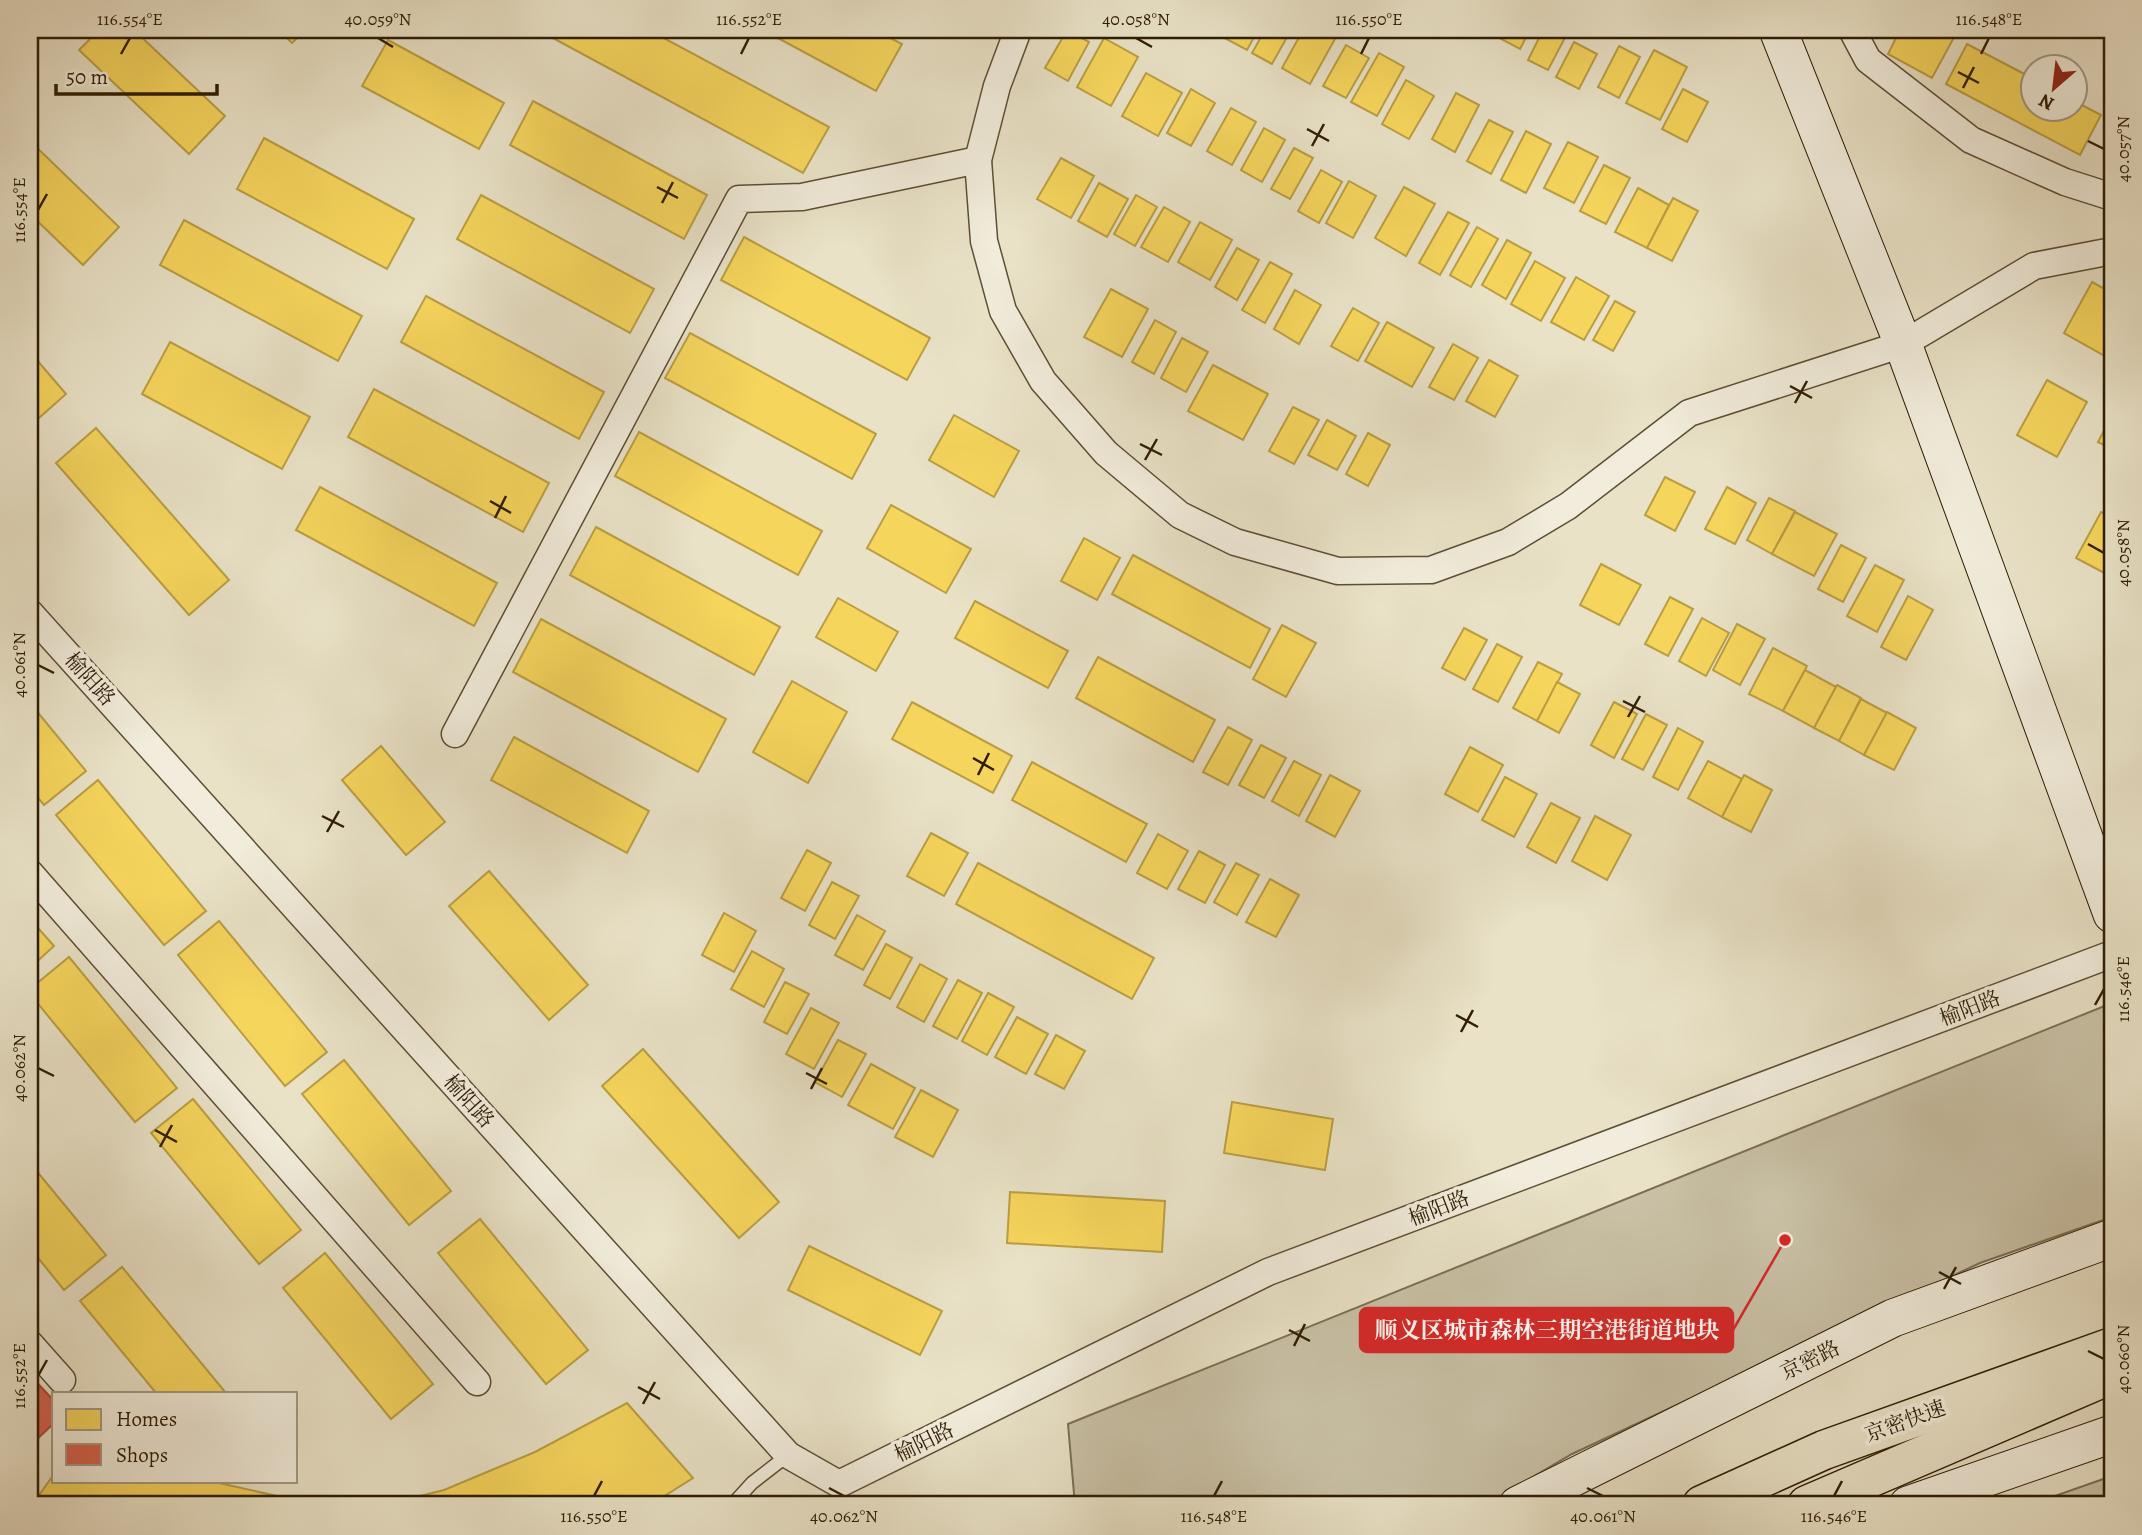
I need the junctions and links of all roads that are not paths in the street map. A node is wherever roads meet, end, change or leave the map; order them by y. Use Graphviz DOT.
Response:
graph roads {
  1 [pos="1018,30"];
  2 [pos="1778,30"];
  3 [pos="1852,30"];
  4 [pos="978,160"];
  5 [pos="2112,197"];
  6 [pos="2112,251"];
  7 [pos="1903,344"];
  8 [pos="30,613"];
  9 [pos="455,734"];
  10 [pos="30,873"];
  11 [pos="2112,914"];
  12 [pos="2112,954"];
  13 [pos="2112,1238"];
  14 [pos="30,1343"];
  15 [pos="2112,1347"];
  16 [pos="2112,1374"];
  17 [pos="61,1380"];
  18 [pos="478,1382"];
  19 [pos="2112,1434"];
  20 [pos="788,1455"];
  21 [pos="732,1505"];
  22 [pos="1518,1505"];
  23 [pos="1702,1505"];
  24 [pos="1807,1505"];
  25 [pos="1908,1505"];
  1 -- 4 [label="street"];
  2 -- 7 [label="street"];
  3 -- 5 [label="street"];
  4 -- 7 [label="street"];
  4 -- 9 [label="street"];
  6 -- 7 [label="street"];
  7 -- 11 [label="street"];
  8 -- 20 [label="street, 榆阳路"];
  10 -- 18 [label="street"];
  12 -- 20 [label="street, 榆阳路"];
  13 -- 22 [label="street, 京密路"];
  14 -- 17 [label="street"];
  15 -- 23 [label="highway, 京密快速"];
  16 -- 24 [label="highway, 京密快速"];
  19 -- 25 [label="street"];
  20 -- 21 [label="lane"];
}
